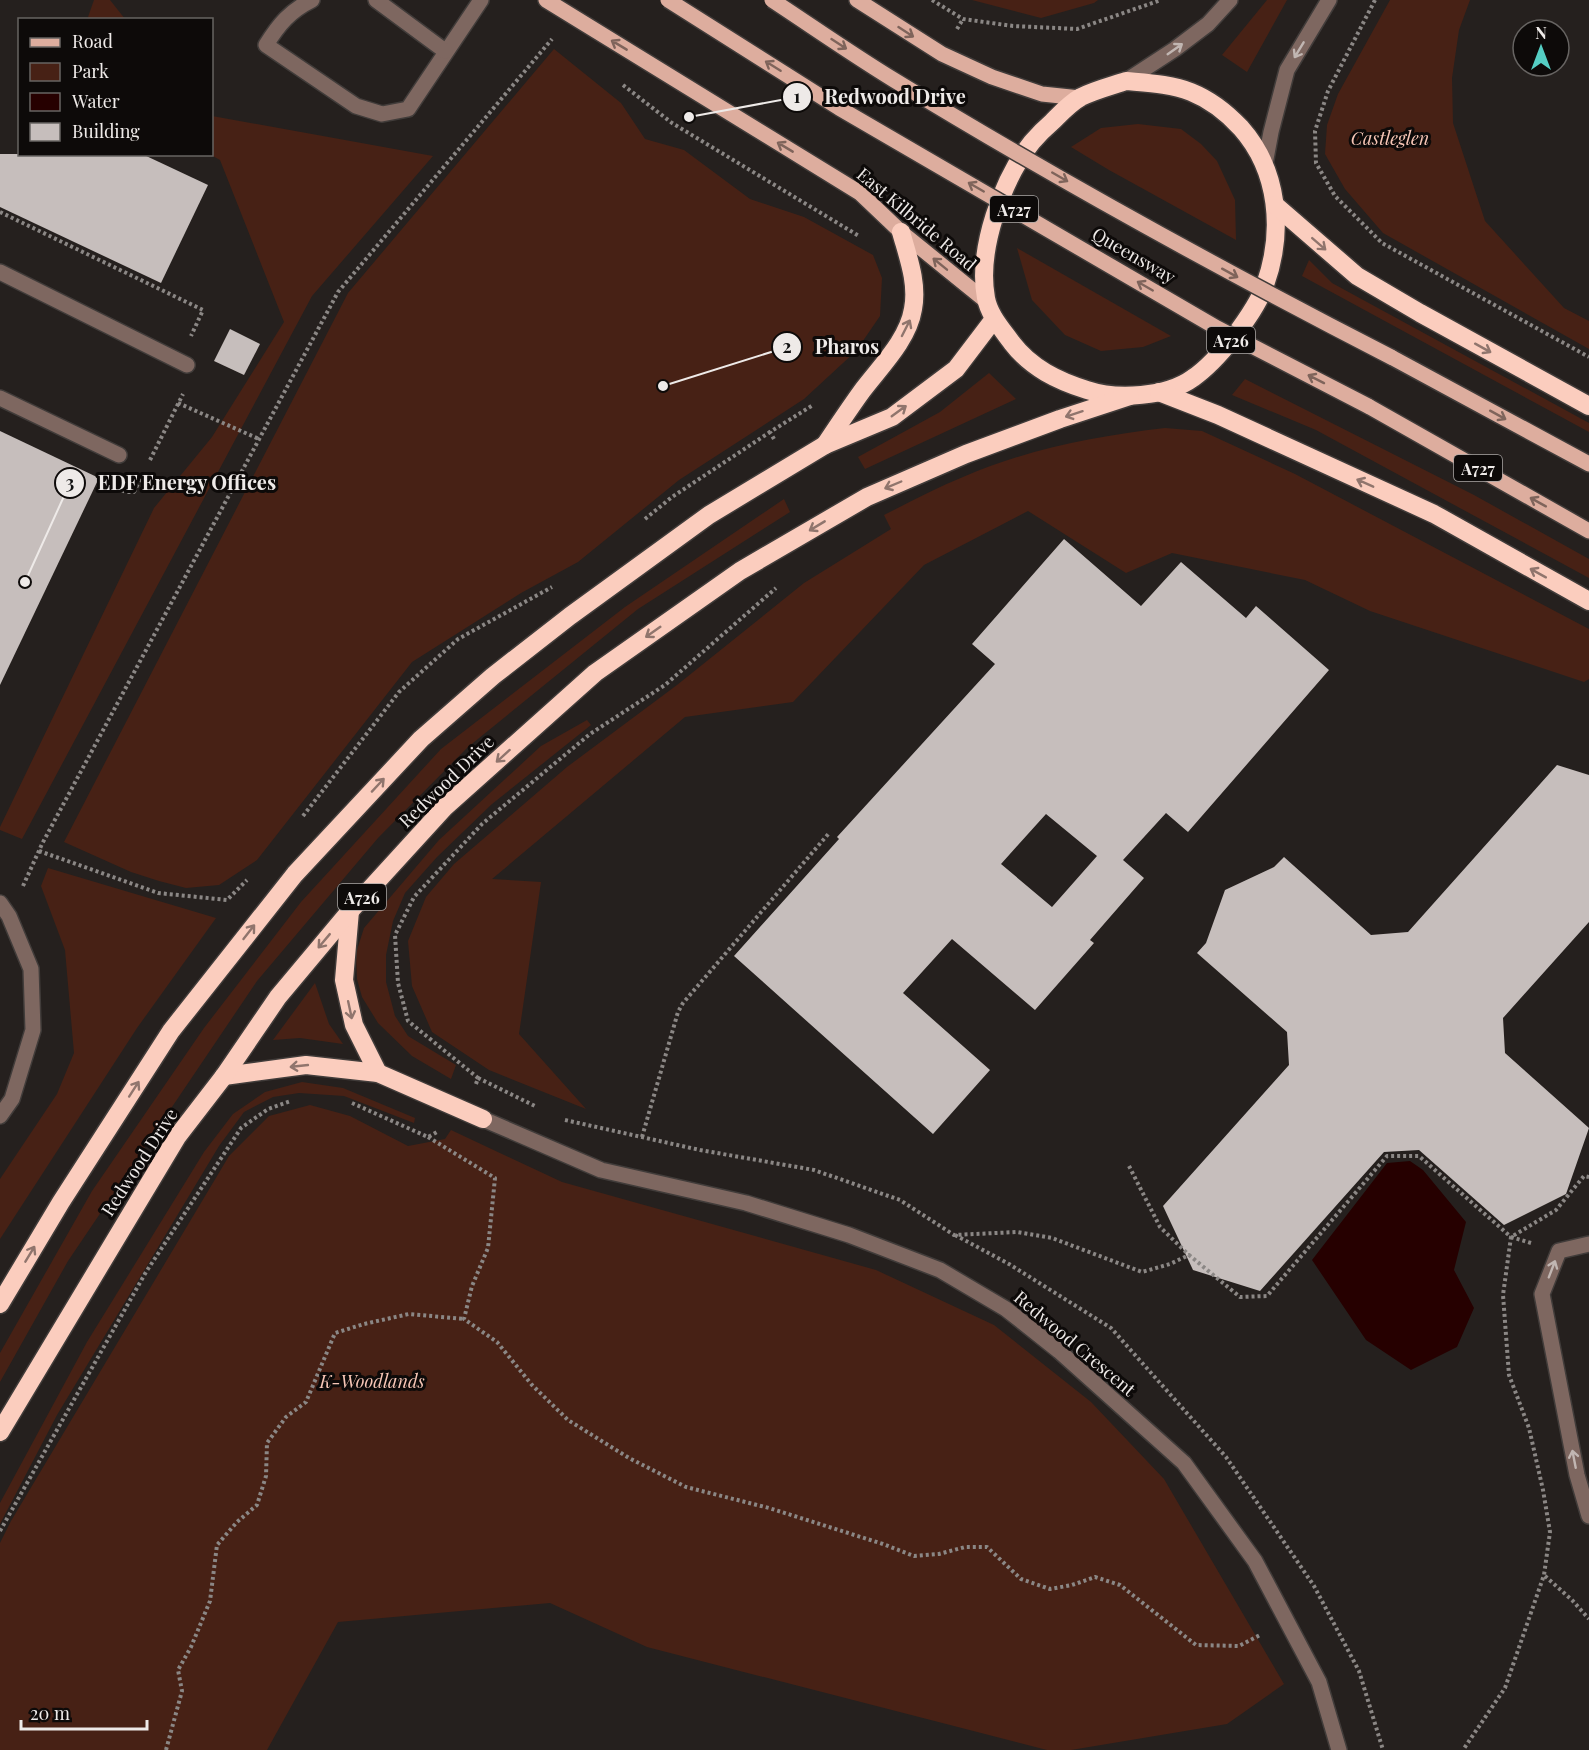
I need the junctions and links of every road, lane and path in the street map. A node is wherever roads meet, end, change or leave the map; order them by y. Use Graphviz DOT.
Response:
graph roads {
  1 [pos="312,0"];
  2 [pos="376,0"];
  3 [pos="481,0"];
  4 [pos="546,0"];
  5 [pos="668,0"];
  6 [pos="772,0"];
  7 [pos="857,0"];
  8 [pos="932,0"];
  9 [pos="1161,0"];
  10 [pos="1230,0"];
  11 [pos="1329,0"];
  12 [pos="1375,0"];
  13 [pos="556,33"];
  14 [pos="445,51"];
  15 [pos="1126,81"];
  16 [pos="618,82"];
  17 [pos="1080,98"];
  18 [pos="1265,164"];
  19 [pos="1275,206"];
  20 [pos="0,213"];
  21 [pos="901,232"];
  22 [pos="864,239"];
  23 [pos="0,272"];
  24 [pos="986,301"];
  25 [pos="994,319"];
  26 [pos="1589,357"];
  27 [pos="183,363"];
  28 [pos="1159,392"];
  29 [pos="1130,396"];
  30 [pos="0,398"];
  31 [pos="816,402"];
  32 [pos="178,404"];
  33 [pos="1589,406"];
  34 [pos="770,432"];
  35 [pos="258,439"];
  36 [pos="825,445"];
  37 [pos="119,454"];
  38 [pos="149,462"];
  39 [pos="1589,464"];
  40 [pos="791,465"];
  41 [pos="144,472"];
  42 [pos="637,526"];
  43 [pos="1589,531"];
  44 [pos="780,585"];
  45 [pos="552,587"];
  46 [pos="1589,601"];
  47 [pos="300,820"];
  48 [pos="830,832"];
  49 [pos="39,850"];
  50 [pos="249,879"];
  51 [pos="0,903"];
  52 [pos="350,911"];
  53 [pos="9,916"];
  54 [pos="378,1073"];
  55 [pos="224,1076"];
  56 [pos="478,1078"];
  57 [pos="300,1098"];
  58 [pos="348,1102"];
  59 [pos="540,1108"];
  60 [pos="465,1112"];
  61 [pos="0,1116"];
  62 [pos="483,1119"];
  63 [pos="560,1119"];
  64 [pos="429,1137"];
  65 [pos="642,1137"];
  66 [pos="1129,1166"];
  67 [pos="1589,1177"];
  68 [pos="1511,1237"];
  69 [pos="1589,1244"];
  70 [pos="1559,1251"];
  71 [pos="1189,1255"];
  72 [pos="0,1304"];
  73 [pos="464,1319"];
  74 [pos="0,1432"];
  75 [pos="1589,1516"];
  76 [pos="0,1531"];
  77 [pos="1544,1575"];
  78 [pos="1589,1619"];
  79 [pos="1288,1622"];
  80 [pos="166,1750"];
  81 [pos="1340,1750"];
  82 [pos="1462,1750"];
  1 -- 14 [label="street"];
  2 -- 14 [label="street"];
  3 -- 14 [label="street"];
  21 -- 4 [label="main road, East Kilbride Road, one-way"];
  43 -- 5 [label="main road, Queensway / A727, one-way, bridge"];
  6 -- 39 [label="main road, Queensway, one-way, bridge"];
  7 -- 17 [label="main road, one-way"];
  8 -- 9 [label="path"];
  15 -- 10 [label="street, one-way"];
  11 -- 18 [label="street, one-way"];
  12 -- 26 [label="path"];
  13 -- 35 [label="path"];
  15 -- 17 [label="highway, A726"];
  15 -- 18 [label="highway, A726"];
  16 -- 22 [label="path"];
  17 -- 24 [label="highway, A726"];
  18 -- 19 [label="highway, A726"];
  19 -- 28 [label="highway, A726"];
  19 -- 33 [label="highway, one-way"];
  20 -- 27 [label="path"];
  24 -- 21 [label="main road, East Kilbride Road, one-way"];
  36 -- 21 [label="highway, one-way"];
  23 -- 27 [label="street"];
  24 -- 25 [label="highway, A726"];
  25 -- 29 [label="highway, A726"];
  36 -- 25 [label="highway, one-way"];
  27 -- 32 [label="path"];
  28 -- 29 [label="highway, A726"];
  46 -- 28 [label="highway, A726, one-way"];
  29 -- 52 [label="highway, Redwood Drive / A726, one-way"];
  30 -- 37 [label="street"];
  31 -- 34 [label="path"];
  32 -- 35 [label="path"];
  32 -- 38 [label="path"];
  34 -- 40 [label="path"];
  34 -- 42 [label="path"];
  35 -- 49 [label="path"];
  36 -- 40 [label="highway"];
  37 -- 41 [label="path"];
  72 -- 40 [label="highway, one-way"];
  44 -- 56 [label="path"];
  45 -- 47 [label="path"];
  48 -- 65 [label="path"];
  49 -- 50 [label="path"];
  49 -- 53 [label="path"];
  51 -- 53 [label="street"];
  52 -- 54 [label="highway, one-way"];
  52 -- 55 [label="highway, Redwood Drive / A726, one-way"];
  53 -- 61 [label="street"];
  54 -- 55 [label="highway, one-way"];
  54 -- 60 [label="highway"];
  55 -- 74 [label="highway, Redwood Drive / A726"];
  56 -- 59 [label="path"];
  56 -- 60 [label="path"];
  57 -- 76 [label="path"];
  58 -- 64 [label="path"];
  60 -- 62 [label="highway"];
  60 -- 64 [label="path"];
  62 -- 79 [label="street, Redwood Crescent"];
  63 -- 65 [label="path"];
  64 -- 73 [label="path"];
  65 -- 71 [label="path"];
  66 -- 71 [label="path"];
  67 -- 68 [label="path"];
  68 -- 70 [label="path"];
  68 -- 71 [label="path"];
  68 -- 77 [label="path"];
  69 -- 70 [label="street"];
  75 -- 70 [label="street, one-way"];
  73 -- 79 [label="path"];
  73 -- 80 [label="path"];
  77 -- 78 [label="path"];
  77 -- 82 [label="path"];
  79 -- 81 [label="street, Redwood Crescent"];
}
